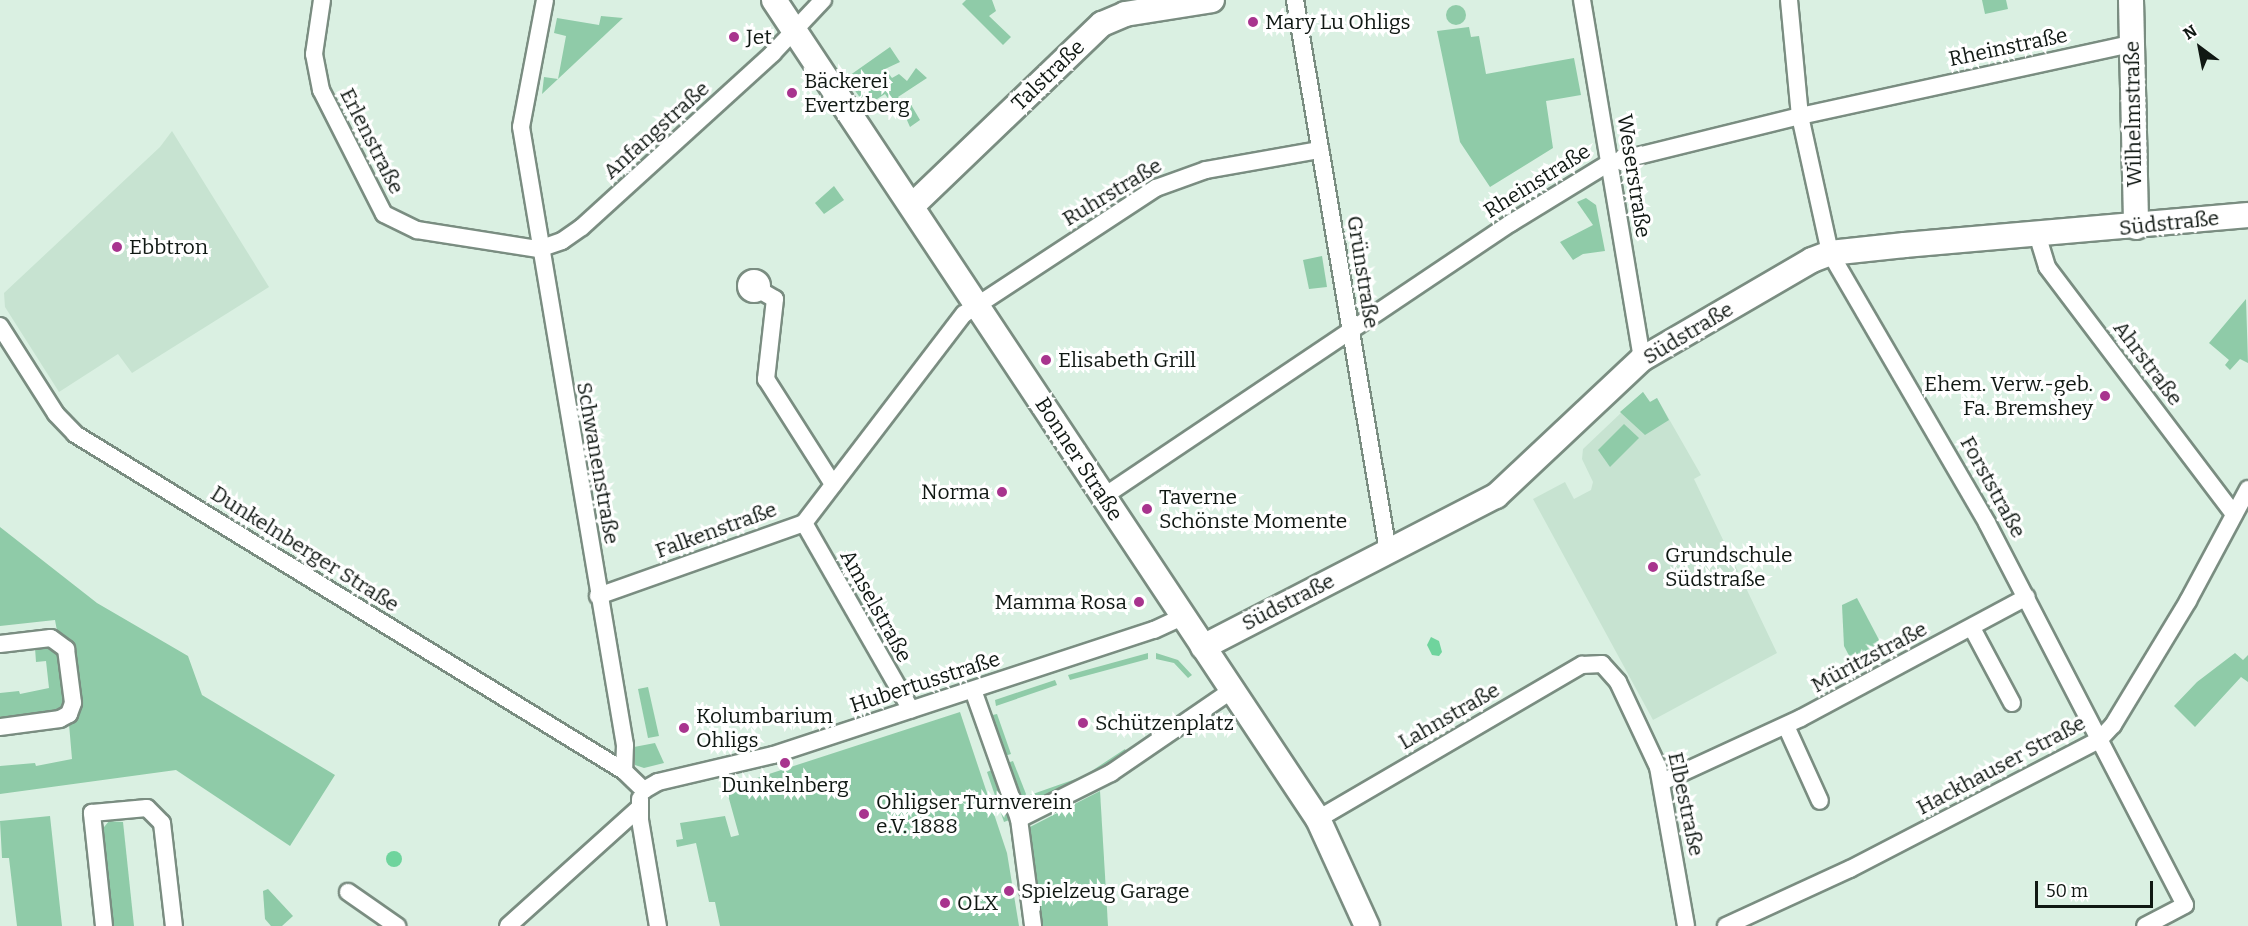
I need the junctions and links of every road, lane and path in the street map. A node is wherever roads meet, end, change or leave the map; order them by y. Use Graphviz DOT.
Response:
graph roads {
  1 [pos="322,0"];
  2 [pos="545,0"];
  3 [pos="774,0"];
  4 [pos="823,0"];
  5 [pos="1212,0"];
  6 [pos="1295,0"];
  7 [pos="1582,0"];
  8 [pos="1789,0"];
  9 [pos="2131,0"];
  10 [pos="1122,7"];
  11 [pos="795,31"];
  12 [pos="2131,44"];
  13 [pos="1800,116"];
  14 [pos="1320,150"];
  15 [pos="1609,163"];
  16 [pos="913,205"];
  17 [pos="2248,215"];
  18 [pos="2136,227"];
  19 [pos="2037,234"];
  20 [pos="539,249"];
  21 [pos="1830,253"];
  22 [pos="760,291"];
  23 [pos="978,303"];
  24 [pos="0,326"];
  25 [pos="1351,333"];
  26 [pos="1642,359"];
  27 [pos="834,484"];
  28 [pos="2248,489"];
  29 [pos="1104,497"];
  30 [pos="2234,514"];
  31 [pos="804,523"];
  32 [pos="1388,551"];
  33 [pos="598,596"];
  34 [pos="2027,597"];
  35 [pos="1182,617"];
  36 [pos="1972,628"];
  37 [pos="0,644"];
  38 [pos="1203,647"];
  39 [pos="1606,666"];
  40 [pos="973,690"];
  41 [pos="1232,690"];
  42 [pos="2012,703"];
  43 [pos="911,710"];
  44 [pos="1786,726"];
  45 [pos="0,727"];
  46 [pos="2099,740"];
  47 [pos="624,771"];
  48 [pos="1662,782"];
  49 [pos="644,790"];
  50 [pos="1820,801"];
  51 [pos="639,808"];
  52 [pos="1019,819"];
  53 [pos="1318,819"];
  54 [pos="348,892"];
  55 [pos="104,926"];
  56 [pos="174,926"];
  57 [pos="397,926"];
  58 [pos="508,926"];
  59 [pos="658,926"];
  60 [pos="1033,926"];
  61 [pos="1367,926"];
  62 [pos="1686,926"];
  63 [pos="1726,926"];
  64 [pos="2145,926"];
  1 -- 20 [label="street, Erlenstraße"];
  2 -- 20 [label="street, Schwanenstraße"];
  3 -- 11 [label="main road, Bonner Straße"];
  4 -- 11 [label="street, Anfangstraße"];
  5 -- 10 [label="main road, Talstraße"];
  6 -- 14 [label="street, Grünstraße"];
  7 -- 15 [label="street, Weserstraße"];
  8 -- 13 [label="street, Forststraße"];
  9 -- 12 [label="main road, Wilhelmstraße"];
  10 -- 16 [label="main road, Talstraße"];
  11 -- 16 [label="main road, Bonner Straße"];
  11 -- 20 [label="street, Anfangstraße"];
  12 -- 13 [label="street, Rheinstraße"];
  12 -- 18 [label="main road, Wilhelmstraße"];
  13 -- 15 [label="street, Rheinstraße"];
  13 -- 21 [label="street, Forststraße"];
  14 -- 23 [label="street, Ruhrstraße"];
  14 -- 25 [label="street, Grünstraße"];
  15 -- 25 [label="street, Rheinstraße"];
  15 -- 26 [label="street, Weserstraße"];
  16 -- 23 [label="main road, Bonner Straße"];
  17 -- 18 [label="main road, Südstraße"];
  18 -- 19 [label="main road, Südstraße"];
  19 -- 21 [label="main road, Südstraße"];
  19 -- 30 [label="street, Ahrstraße"];
  20 -- 33 [label="street, Schwanenstraße"];
  21 -- 26 [label="main road, Südstraße"];
  21 -- 34 [label="street, Forststraße"];
  22 -- 27 [label="street"];
  23 -- 27 [label="street, Falkenstraße"];
  23 -- 29 [label="main road, Bonner Straße"];
  24 -- 47 [label="street, Dunkelnberger Straße"];
  25 -- 29 [label="street, Rheinstraße"];
  25 -- 32 [label="street, Grünstraße"];
  26 -- 32 [label="main road, Südstraße"];
  27 -- 31 [label="street, Falkenstraße"];
  28 -- 30 [label="street, Hackhauser Straße"];
  29 -- 35 [label="main road, Bonner Straße"];
  30 -- 46 [label="street, Hackhauser Straße"];
  31 -- 33 [label="street, Falkenstraße"];
  31 -- 43 [label="street, Amselstraße"];
  32 -- 38 [label="main road, Südstraße"];
  33 -- 47 [label="street, Schwanenstraße"];
  34 -- 36 [label="street, Müritzstraße"];
  34 -- 46 [label="street, Forststraße"];
  35 -- 38 [label="main road, Bonner Straße"];
  35 -- 40 [label="street, Hubertusstraße"];
  36 -- 42 [label="street"];
  36 -- 44 [label="street, Müritzstraße"];
  37 -- 45 [label="street"];
  38 -- 41 [label="main road, Bonner Straße"];
  39 -- 48 [label="street, Elbestraße"];
  39 -- 53 [label="street, Lahnstraße"];
  40 -- 43 [label="street, Hubertusstraße"];
  40 -- 52 [label="street"];
  41 -- 52 [label="street"];
  41 -- 53 [label="main road, Bonner Straße"];
  43 -- 49 [label="street, Hubertusstraße"];
  44 -- 48 [label="street, Müritzstraße"];
  44 -- 50 [label="street"];
  46 -- 63 [label="street, Hackhauser Straße"];
  46 -- 64 [label="street, Forststraße"];
  47 -- 49 [label="street"];
  48 -- 62 [label="street, Elbestraße"];
  49 -- 51 [label="street"];
  51 -- 58 [label="street"];
  51 -- 59 [label="street"];
  52 -- 60 [label="street"];
  53 -- 61 [label="main road, Bonner Straße"];
  54 -- 57 [label="street"];
  55 -- 56 [label="street"];
}
